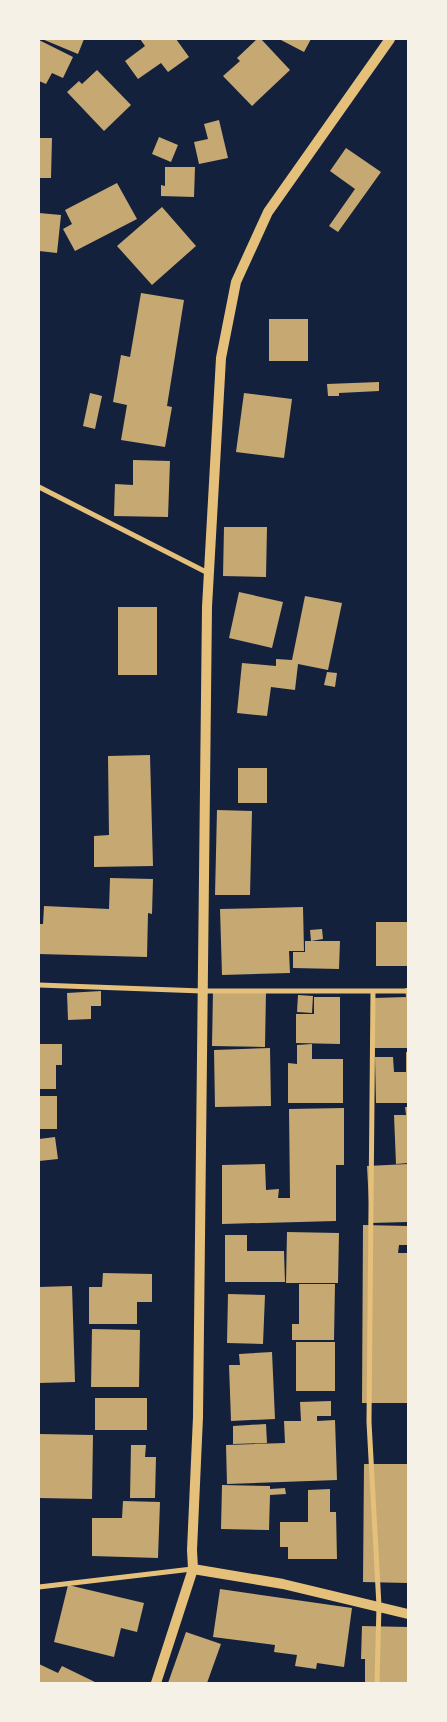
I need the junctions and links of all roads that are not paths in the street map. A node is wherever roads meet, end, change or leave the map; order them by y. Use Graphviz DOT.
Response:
graph roads {
  1 [pos="390,39"];
  2 [pos="39,486"];
  3 [pos="208,573"];
  4 [pos="39,985"];
  5 [pos="408,990"];
  6 [pos="202,991"];
  7 [pos="373,991"];
  8 [pos="193,1569"];
  9 [pos="39,1587"];
  10 [pos="379,1606"];
  11 [pos="408,1614"];
  12 [pos="156,1683"];
  13 [pos="377,1683"];
  1 -- 3 [label="main road"];
  2 -- 3 [label="street"];
  3 -- 6 [label="main road"];
  4 -- 6 [label="street"];
  5 -- 7 [label="street"];
  6 -- 7 [label="street"];
  6 -- 8 [label="main road"];
  7 -- 10 [label="street"];
  8 -- 9 [label="street"];
  8 -- 10 [label="main road"];
  8 -- 12 [label="main road"];
  10 -- 11 [label="main road"];
  10 -- 13 [label="street"];
}
